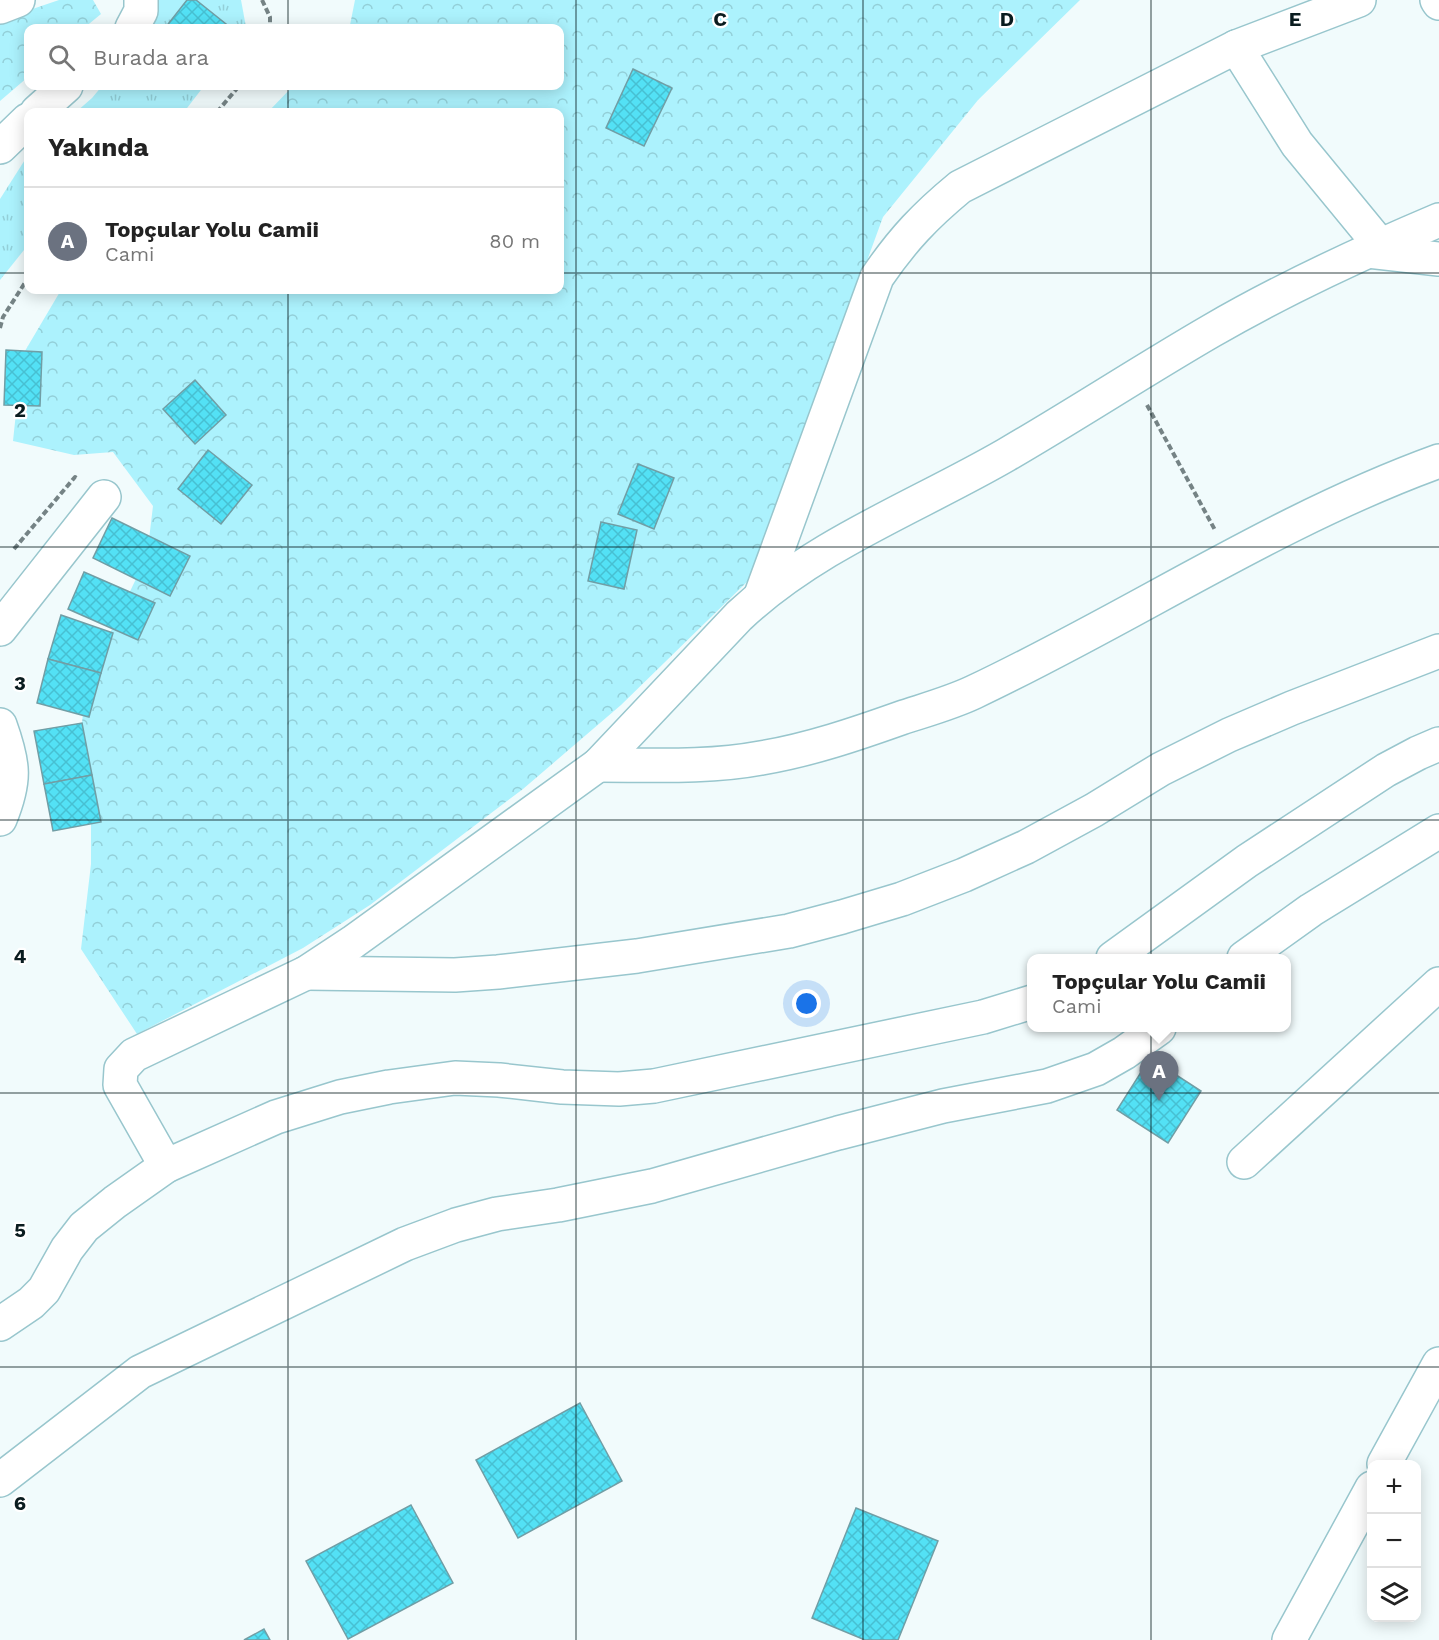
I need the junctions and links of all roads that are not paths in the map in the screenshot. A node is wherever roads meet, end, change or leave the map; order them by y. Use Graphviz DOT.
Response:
graph roads {
  1 [pos="18,0"];
  2 [pos="141,0"];
  3 [pos="1359,0"];
  4 [pos="0,7"];
  5 [pos="134,24"];
  6 [pos="1236,46"];
  7 [pos="62,90"];
  8 [pos="41,108"];
  9 [pos="24,124"];
  10 [pos="0,147"];
  11 [pos="1439,220"];
  12 [pos="1373,248"];
  13 [pos="1439,259"];
  14 [pos="1439,461"];
  15 [pos="104,497"];
  16 [pos="761,595"];
  17 [pos="0,629"];
  18 [pos="1439,651"];
  19 [pos="0,725"];
  20 [pos="1439,744"];
  21 [pos="598,765"];
  22 [pos="0,819"];
  23 [pos="1439,831"];
  24 [pos="1119,954"];
  25 [pos="1250,954"];
  26 [pos="306,973"];
  27 [pos="1439,984"];
  28 [pos="1027,1004"];
  29 [pos="1153,1032"];
  30 [pos="1244,1162"];
  31 [pos="166,1166"];
  32 [pos="0,1324"];
  33 [pos="1439,1364"];
  34 [pos="1386,1460"];
  35 [pos="0,1480"];
  36 [pos="1367,1495"];
  37 [pos="1288,1640"];
  1 -- 4 [label="street"];
  2 -- 5 [label="street"];
  3 -- 6 [label="street"];
  6 -- 12 [label="street"];
  6 -- 16 [label="street"];
  7 -- 8 [label="street"];
  9 -- 10 [label="street"];
  11 -- 12 [label="street"];
  12 -- 13 [label="street"];
  12 -- 16 [label="street"];
  14 -- 21 [label="street"];
  15 -- 17 [label="street"];
  16 -- 21 [label="street"];
  18 -- 26 [label="street"];
  19 -- 22 [label="street"];
  20 -- 24 [label="street"];
  21 -- 26 [label="street"];
  23 -- 25 [label="street"];
  26 -- 31 [label="street"];
  27 -- 30 [label="street"];
  28 -- 31 [label="street"];
  29 -- 35 [label="street"];
  31 -- 32 [label="street"];
  33 -- 34 [label="street"];
  36 -- 37 [label="street"];
}
